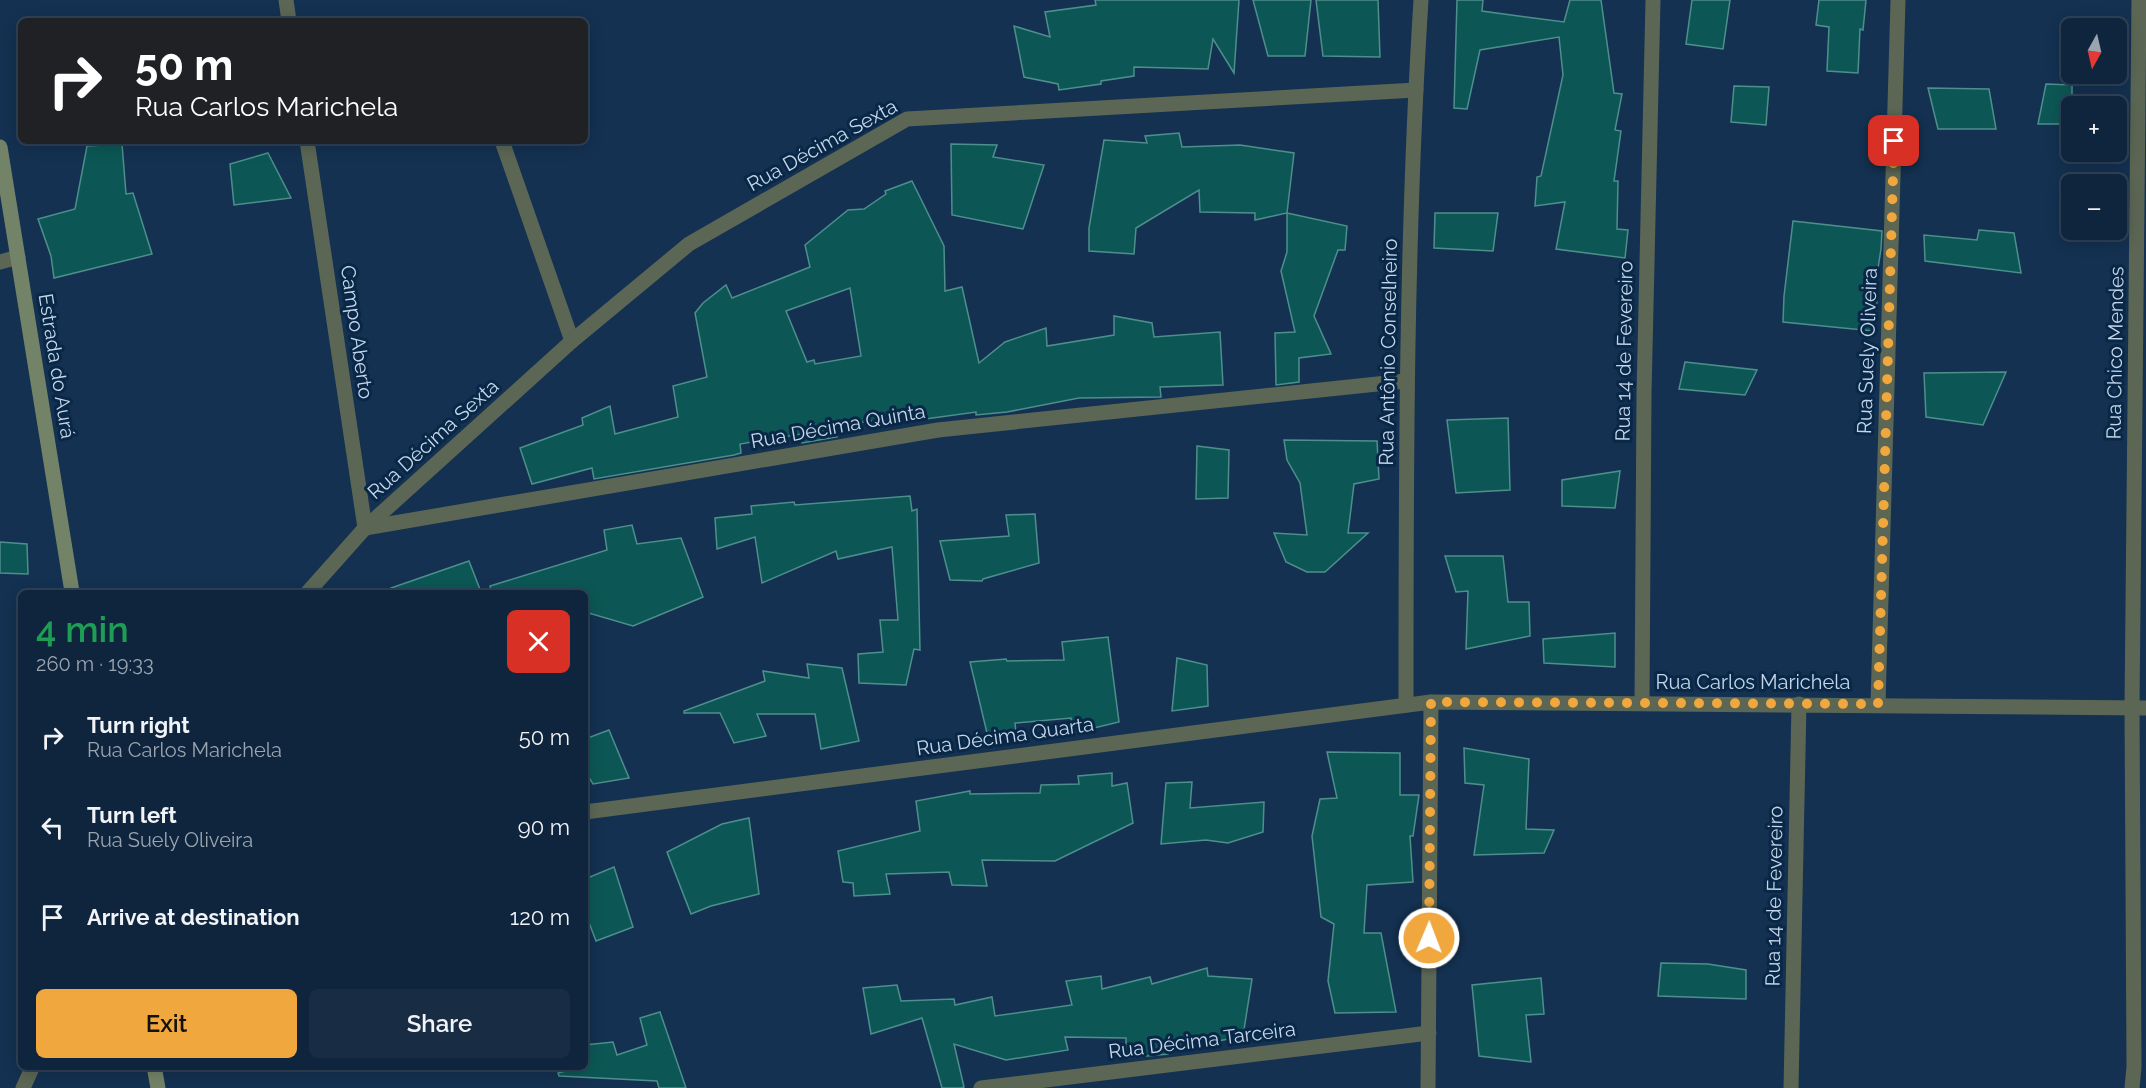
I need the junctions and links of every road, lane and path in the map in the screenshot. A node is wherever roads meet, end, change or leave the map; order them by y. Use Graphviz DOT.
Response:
graph roads {
  1 [pos="286,0"];
  2 [pos="1421,0"];
  3 [pos="1653,0"];
  4 [pos="1898,0"];
  5 [pos="2139,0"];
  6 [pos="289,18"];
  7 [pos="1416,90"];
  8 [pos="307,144"];
  9 [pos="503,144"];
  10 [pos="0,147"];
  11 [pos="18,257"];
  12 [pos="0,262"];
  13 [pos="572,341"];
  14 [pos="1406,381"];
  15 [pos="365,528"];
  16 [pos="72,590"];
  17 [pos="310,590"];
  18 [pos="1431,702"];
  19 [pos="1642,702"];
  20 [pos="1406,704"];
  21 [pos="1799,704"];
  22 [pos="1878,704"];
  23 [pos="2139,707"];
  24 [pos="588,812"];
  25 [pos="1429,1033"];
  26 [pos="31,1070"];
  27 [pos="155,1070"];
  28 [pos="23,1088"];
  29 [pos="158,1088"];
  30 [pos="981,1088"];
  31 [pos="1428,1088"];
  32 [pos="1791,1088"];
  33 [pos="2132,1088"];
  1 -- 6 [label="street"];
  2 -- 7 [label="street, Rua Antônio Conselheiro"];
  3 -- 19 [label="street, Rua 14 de Fevereiro"];
  4 -- 22 [label="street, Rua Suely Oliveira"];
  5 -- 23 [label="street, Rua Chico Mendes"];
  7 -- 13 [label="street, Rua Décima Sexta"];
  7 -- 14 [label="street, Rua Antônio Conselheiro"];
  8 -- 15 [label="street, Campo Aberto"];
  9 -- 13 [label="street"];
  10 -- 11 [label="street, Estrada do Aurá"];
  11 -- 12 [label="street"];
  11 -- 16 [label="street, Estrada do Aurá"];
  13 -- 15 [label="street, Rua Décima Sexta"];
  14 -- 15 [label="street, Rua Décima Quinta"];
  14 -- 20 [label="street, Rua Antônio Conselheiro"];
  15 -- 17 [label="street"];
  18 -- 19 [label="street, Rua Carlos Marichela"];
  18 -- 20 [label="street, Rua Décima Quarta"];
  18 -- 25 [label="street"];
  19 -- 21 [label="street, Rua Carlos Marichela"];
  20 -- 24 [label="street, Rua Décima Quarta"];
  21 -- 22 [label="street, Rua Carlos Marichela"];
  21 -- 32 [label="street, Rua 14 de Fevereiro"];
  22 -- 23 [label="street, Rua Carlos Marichela"];
  23 -- 33 [label="street"];
  25 -- 30 [label="street, Rua Décima Tarceira"];
  25 -- 31 [label="street"];
  26 -- 28 [label="street"];
  27 -- 29 [label="street"];
}
